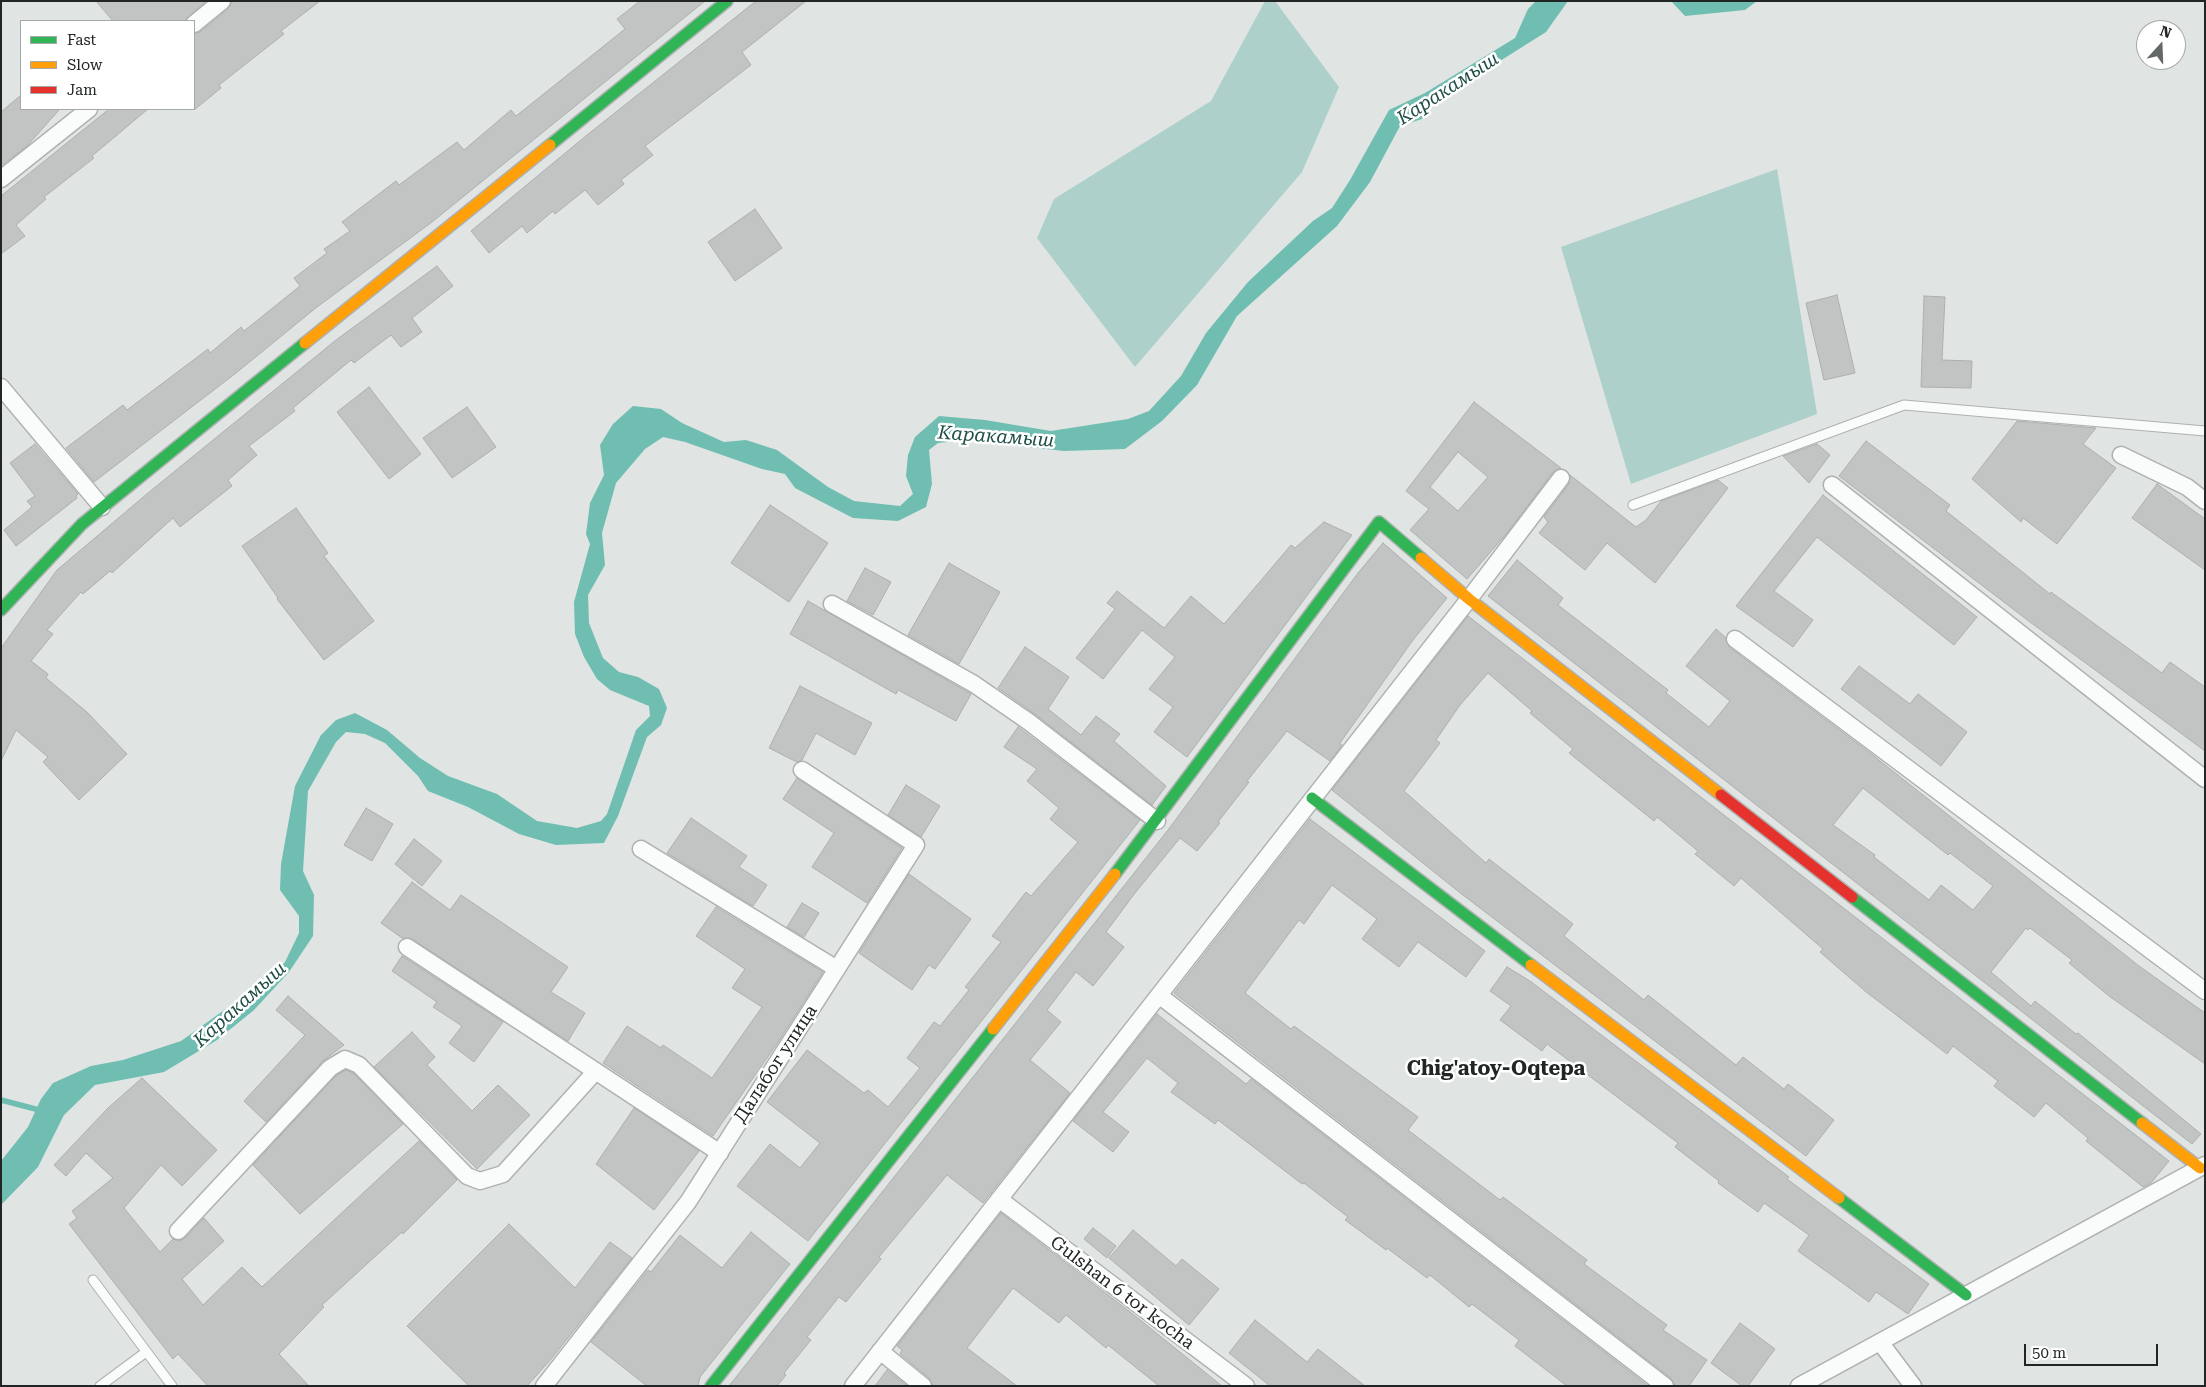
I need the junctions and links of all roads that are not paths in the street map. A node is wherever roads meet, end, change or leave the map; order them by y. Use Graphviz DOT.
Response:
graph roads {
  1 [pos="222,1"];
  2 [pos="727,1"];
  3 [pos="195,23"];
  4 [pos="88,110"];
  5 [pos="1,180"];
  6 [pos="1,387"];
  7 [pos="2205,431"];
  8 [pos="2121,455"];
  9 [pos="1562,478"];
  10 [pos="1832,485"];
  11 [pos="2205,501"];
  12 [pos="1633,505"];
  13 [pos="102,507"];
  14 [pos="1469,599"];
  15 [pos="832,604"];
  16 [pos="1,610"];
  17 [pos="1735,639"];
  18 [pos="802,770"];
  19 [pos="2205,779"];
  20 [pos="1312,798"];
  21 [pos="1157,821"];
  22 [pos="641,849"];
  23 [pos="407,947"];
  24 [pos="837,968"];
  25 [pos="2205,991"];
  26 [pos="1160,996"];
  27 [pos="596,1072"];
  28 [pos="720,1153"];
  29 [pos="2202,1167"];
  30 [pos="999,1199"];
  31 [pos="178,1231"];
  32 [pos="93,1280"];
  33 [pos="1966,1295"];
  34 [pos="1880,1342"];
  35 [pos="880,1351"];
  36 [pos="146,1352"];
  37 [pos="100,1386"];
  38 [pos="172,1386"];
  39 [pos="544,1386"];
  40 [pos="711,1386"];
  41 [pos="853,1386"];
  42 [pos="923,1386"];
  43 [pos="1246,1386"];
  44 [pos="1664,1386"];
  45 [pos="1799,1386"];
  46 [pos="1913,1386"];
  1 -- 3 [label="street"];
  2 -- 13 [label="street"];
  4 -- 5 [label="street"];
  6 -- 13 [label="street"];
  7 -- 12 [label="lane"];
  8 -- 11 [label="street"];
  9 -- 14 [label="street"];
  10 -- 19 [label="street"];
  13 -- 16 [label="street"];
  14 -- 20 [label="street"];
  14 -- 21 [label="street"];
  14 -- 29 [label="street"];
  15 -- 21 [label="street"];
  17 -- 25 [label="street"];
  18 -- 24 [label="street, Далабог улица"];
  20 -- 26 [label="street"];
  20 -- 33 [label="street"];
  21 -- 40 [label="street"];
  22 -- 24 [label="street"];
  23 -- 27 [label="street"];
  24 -- 28 [label="street, Далабог улица"];
  26 -- 30 [label="street"];
  26 -- 44 [label="street"];
  27 -- 28 [label="street"];
  27 -- 31 [label="street"];
  28 -- 39 [label="street, Далабог улица"];
  29 -- 33 [label="street"];
  30 -- 35 [label="street"];
  30 -- 43 [label="street, Gulshan 6 tor kocha"];
  32 -- 36 [label="lane"];
  33 -- 34 [label="street"];
  34 -- 45 [label="street"];
  34 -- 46 [label="street"];
  35 -- 41 [label="street"];
  35 -- 42 [label="street"];
  36 -- 37 [label="lane"];
  36 -- 38 [label="lane"];
}
